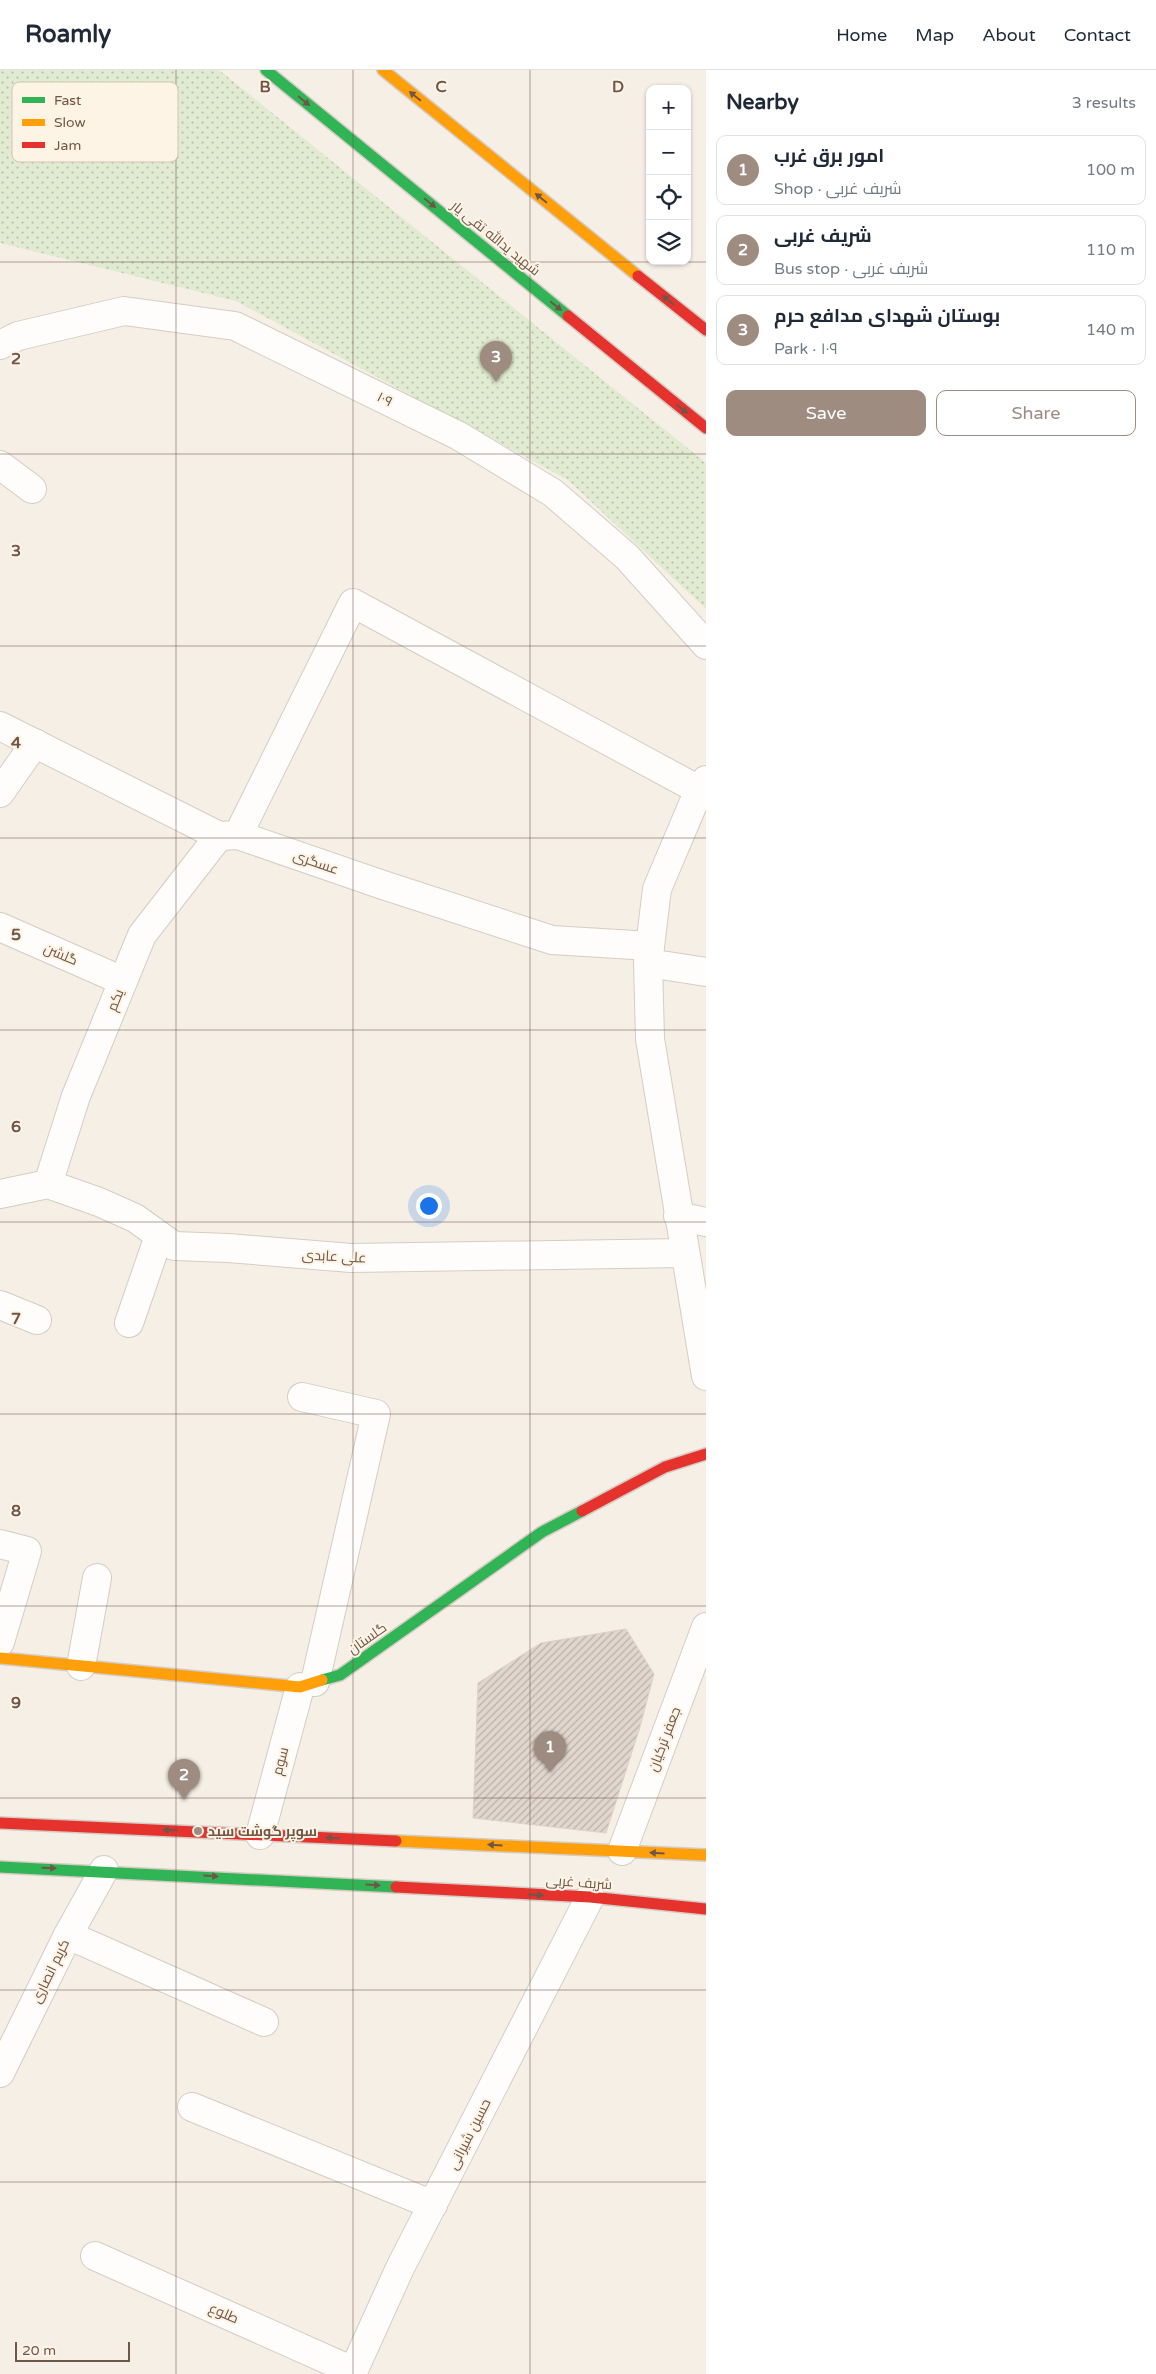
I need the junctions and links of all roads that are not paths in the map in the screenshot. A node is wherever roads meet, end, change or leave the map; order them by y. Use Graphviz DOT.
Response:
graph roads {
  1 [pos="266,70"];
  2 [pos="383,70"];
  3 [pos="706,330"];
  4 [pos="0,345"];
  5 [pos="706,428"];
  6 [pos="0,466"];
  7 [pos="32,489"];
  8 [pos="706,645"];
  9 [pos="0,726"];
  10 [pos="35,743"];
  11 [pos="703,785"];
  12 [pos="0,793"];
  13 [pos="229,836"];
  14 [pos="0,928"];
  15 [pos="649,955"];
  16 [pos="706,972"];
  17 [pos="123,981"];
  18 [pos="48,1184"];
  19 [pos="0,1194"];
  20 [pos="678,1216"];
  21 [pos="706,1222"];
  22 [pos="158,1236"];
  23 [pos="684,1253"];
  24 [pos="0,1305"];
  25 [pos="36,1320"];
  26 [pos="129,1323"];
  27 [pos="706,1376"];
  28 [pos="302,1397"];
  29 [pos="706,1454"];
  30 [pos="0,1544"];
  31 [pos="97,1578"];
  32 [pos="706,1627"];
  33 [pos="0,1642"];
  34 [pos="0,1658"];
  35 [pos="81,1666"];
  36 [pos="308,1684"];
  37 [pos="0,1823"];
  38 [pos="260,1834"];
  39 [pos="622,1851"];
  40 [pos="706,1856"];
  41 [pos="0,1866"];
  42 [pos="104,1870"];
  43 [pos="590,1897"];
  44 [pos="706,1909"];
  45 [pos="68,1934"];
  46 [pos="264,2022"];
  47 [pos="0,2073"];
  48 [pos="192,2107"];
  49 [pos="433,2204"];
  50 [pos="95,2256"];
  51 [pos="353,2372"];
  1 -- 5 [label="street, شهید یدالله تقی یار, one-way"];
  3 -- 2 [label="street, one-way"];
  4 -- 8 [label="street, ۱۰۹"];
  6 -- 7 [label="street"];
  9 -- 10 [label="street, عسگری"];
  10 -- 12 [label="street"];
  10 -- 13 [label="street, عسگری"];
  11 -- 13 [label="street, یکم"];
  11 -- 15 [label="street"];
  13 -- 15 [label="street, عسگری"];
  13 -- 17 [label="street, یکم"];
  14 -- 17 [label="street, گلشن"];
  15 -- 16 [label="street, عسگری"];
  15 -- 20 [label="street"];
  17 -- 18 [label="street, یکم"];
  18 -- 19 [label="street"];
  18 -- 22 [label="street, علی عابدی"];
  20 -- 21 [label="street"];
  20 -- 23 [label="street"];
  22 -- 23 [label="street, علی عابدی"];
  22 -- 26 [label="street"];
  23 -- 27 [label="street"];
  24 -- 25 [label="street"];
  28 -- 36 [label="street, سوم"];
  29 -- 36 [label="street, گلستان"];
  30 -- 33 [label="street"];
  31 -- 35 [label="street"];
  32 -- 39 [label="street, جعفر ترکیان"];
  34 -- 35 [label="street, گلستان"];
  35 -- 36 [label="street, گلستان"];
  36 -- 38 [label="street, سوم"];
  38 -- 37 [label="street, one-way"];
  39 -- 38 [label="street, one-way"];
  40 -- 39 [label="street, one-way"];
  41 -- 42 [label="street, شریف غربی, one-way"];
  42 -- 43 [label="street, شریف غربی, one-way"];
  42 -- 45 [label="street, کریم انصاری"];
  43 -- 44 [label="street, شریف غربی"];
  43 -- 49 [label="street, حسین شیرانی"];
  45 -- 46 [label="street"];
  45 -- 47 [label="street, کریم انصاری"];
  48 -- 49 [label="street"];
  49 -- 51 [label="street, حسین شیرانی"];
  50 -- 51 [label="street, طلوع"];
}
